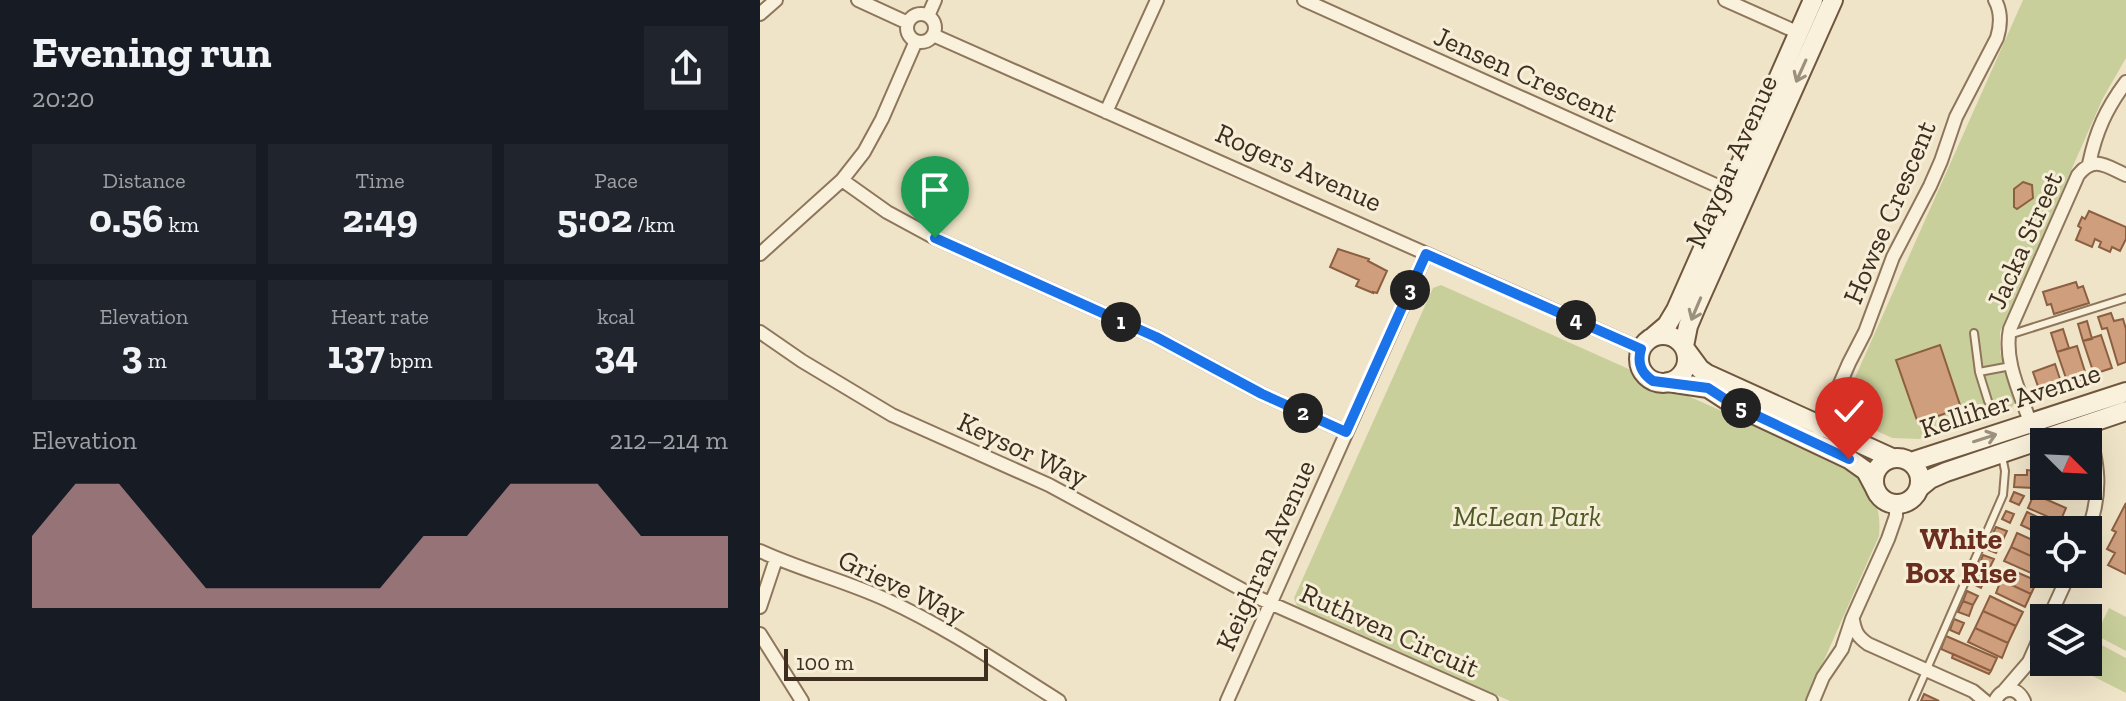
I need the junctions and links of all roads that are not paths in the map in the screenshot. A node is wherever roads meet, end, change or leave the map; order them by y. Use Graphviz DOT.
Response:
graph roads {
  1 [pos="776,0"];
  2 [pos="858,0"];
  3 [pos="935,0"];
  4 [pos="1157,0"];
  5 [pos="1304,0"];
  6 [pos="1725,0"];
  7 [pos="1813,0"];
  8 [pos="1833,0"];
  9 [pos="1995,0"];
  10 [pos="760,14"];
  11 [pos="928,16"];
  12 [pos="908,23"];
  13 [pos="933,35"];
  14 [pos="1807,36"];
  15 [pos="916,41"];
  16 [pos="2126,82"];
  17 [pos="1106,112"];
  18 [pos="2089,164"];
  19 [pos="2126,175"];
  20 [pos="842,180"];
  21 [pos="1737,194"];
  22 [pos="760,254"];
  23 [pos="1426,254"];
  24 [pos="2126,298"];
  25 [pos="760,332"];
  26 [pos="1974,333"];
  27 [pos="2009,335"];
  28 [pos="1648,343"];
  29 [pos="1685,348"];
  30 [pos="2011,366"];
  31 [pos="1979,372"];
  32 [pos="1668,382"];
  33 [pos="2126,392"];
  34 [pos="1988,401"];
  35 [pos="2126,411"];
  36 [pos="2031,423"];
  37 [pos="2087,423"];
  38 [pos="2032,428"];
  39 [pos="2074,428"];
  40 [pos="1346,432"];
  41 [pos="1818,434"];
  42 [pos="2030,444"];
  43 [pos="2002,454"];
  44 [pos="1892,458"];
  45 [pos="1911,462"];
  46 [pos="1875,488"];
  47 [pos="1919,488"];
  48 [pos="1896,504"];
  49 [pos="2092,516"];
  50 [pos="760,551"];
  51 [pos="776,559"];
  52 [pos="1270,603"];
  53 [pos="760,607"];
  54 [pos="1852,619"];
  55 [pos="760,634"];
  56 [pos="2029,662"];
  57 [pos="1926,670"];
  58 [pos="1973,691"];
  59 [pos="2000,695"];
  60 [pos="2024,699"];
  61 [pos="802,701"];
  62 [pos="1059,701"];
  63 [pos="1227,701"];
  64 [pos="1491,701"];
  65 [pos="1813,701"];
  66 [pos="1913,701"];
  67 [pos="1985,701"];
  1 -- 10 [label="street"];
  2 -- 12 [label="street"];
  3 -- 11 [label="street"];
  4 -- 17 [label="street"];
  5 -- 21 [label="street, Jensen Crescent"];
  6 -- 14 [label="street"];
  7 -- 14 [label="street, Maygar Avenue"];
  8 -- 14 [label="street, Maygar Avenue"];
  9 -- 41 [label="street, Howse Crescent"];
  11 -- 12 [label="street"];
  11 -- 13 [label="street"];
  12 -- 15 [label="street"];
  13 -- 15 [label="street"];
  13 -- 17 [label="street, Rogers Avenue"];
  14 -- 21 [label="street, Maygar Avenue"];
  15 -- 20 [label="street"];
  16 -- 18 [label="street"];
  17 -- 23 [label="street, Rogers Avenue"];
  18 -- 19 [label="street, Jacka Street"];
  18 -- 27 [label="street, Jacka Street"];
  20 -- 22 [label="street"];
  20 -- 40 [label="street"];
  21 -- 28 [label="street, Maygar Avenue"];
  21 -- 29 [label="street, Maygar Avenue, one-way"];
  23 -- 28 [label="street, Rogers Avenue"];
  23 -- 40 [label="street, Keighran Avenue"];
  24 -- 27 [label="lane"];
  25 -- 52 [label="street, Keysor Way"];
  26 -- 31 [label="lane"];
  27 -- 30 [label="street, Jacka Street"];
  28 -- 29 [label="street, Rogers Avenue"];
  28 -- 32 [label="street, Rogers Avenue"];
  29 -- 32 [label="street"];
  29 -- 41 [label="street, Rogers Avenue"];
  30 -- 31 [label="lane"];
  30 -- 36 [label="street, Jacka Street"];
  31 -- 34 [label="lane"];
  32 -- 41 [label="street, Rogers Avenue"];
  33 -- 36 [label="street, Kelliher Avenue"];
  35 -- 37 [label="street, Kelliher Avenue"];
  36 -- 38 [label="street, Jacka Street"];
  45 -- 36 [label="street, Kelliher Avenue, one-way"];
  37 -- 39 [label="street, Kelliher Avenue"];
  37 -- 49 [label="street"];
  40 -- 52 [label="street, Keighran Avenue"];
  41 -- 44 [label="street, Rogers Avenue"];
  41 -- 46 [label="street, Rogers Avenue"];
  42 -- 43 [label="street, Kelliher Avenue"];
  43 -- 47 [label="street, Kelliher Avenue"];
  43 -- 57 [label="lane"];
  44 -- 45 [label="street"];
  44 -- 46 [label="street"];
  45 -- 47 [label="street"];
  46 -- 48 [label="street"];
  47 -- 48 [label="street"];
  48 -- 54 [label="street"];
  50 -- 51 [label="street, Grieve Way"];
  51 -- 53 [label="street"];
  51 -- 62 [label="street, Grieve Way"];
  52 -- 63 [label="street, Keighran Avenue"];
  52 -- 64 [label="street, Ruthven Circuit"];
  54 -- 57 [label="street"];
  54 -- 65 [label="street"];
  55 -- 61 [label="street"];
  56 -- 59 [label="street"];
  56 -- 60 [label="street"];
  57 -- 58 [label="street"];
  57 -- 66 [label="lane"];
  58 -- 59 [label="street"];
  58 -- 67 [label="street"];
  59 -- 60 [label="street"];
}
